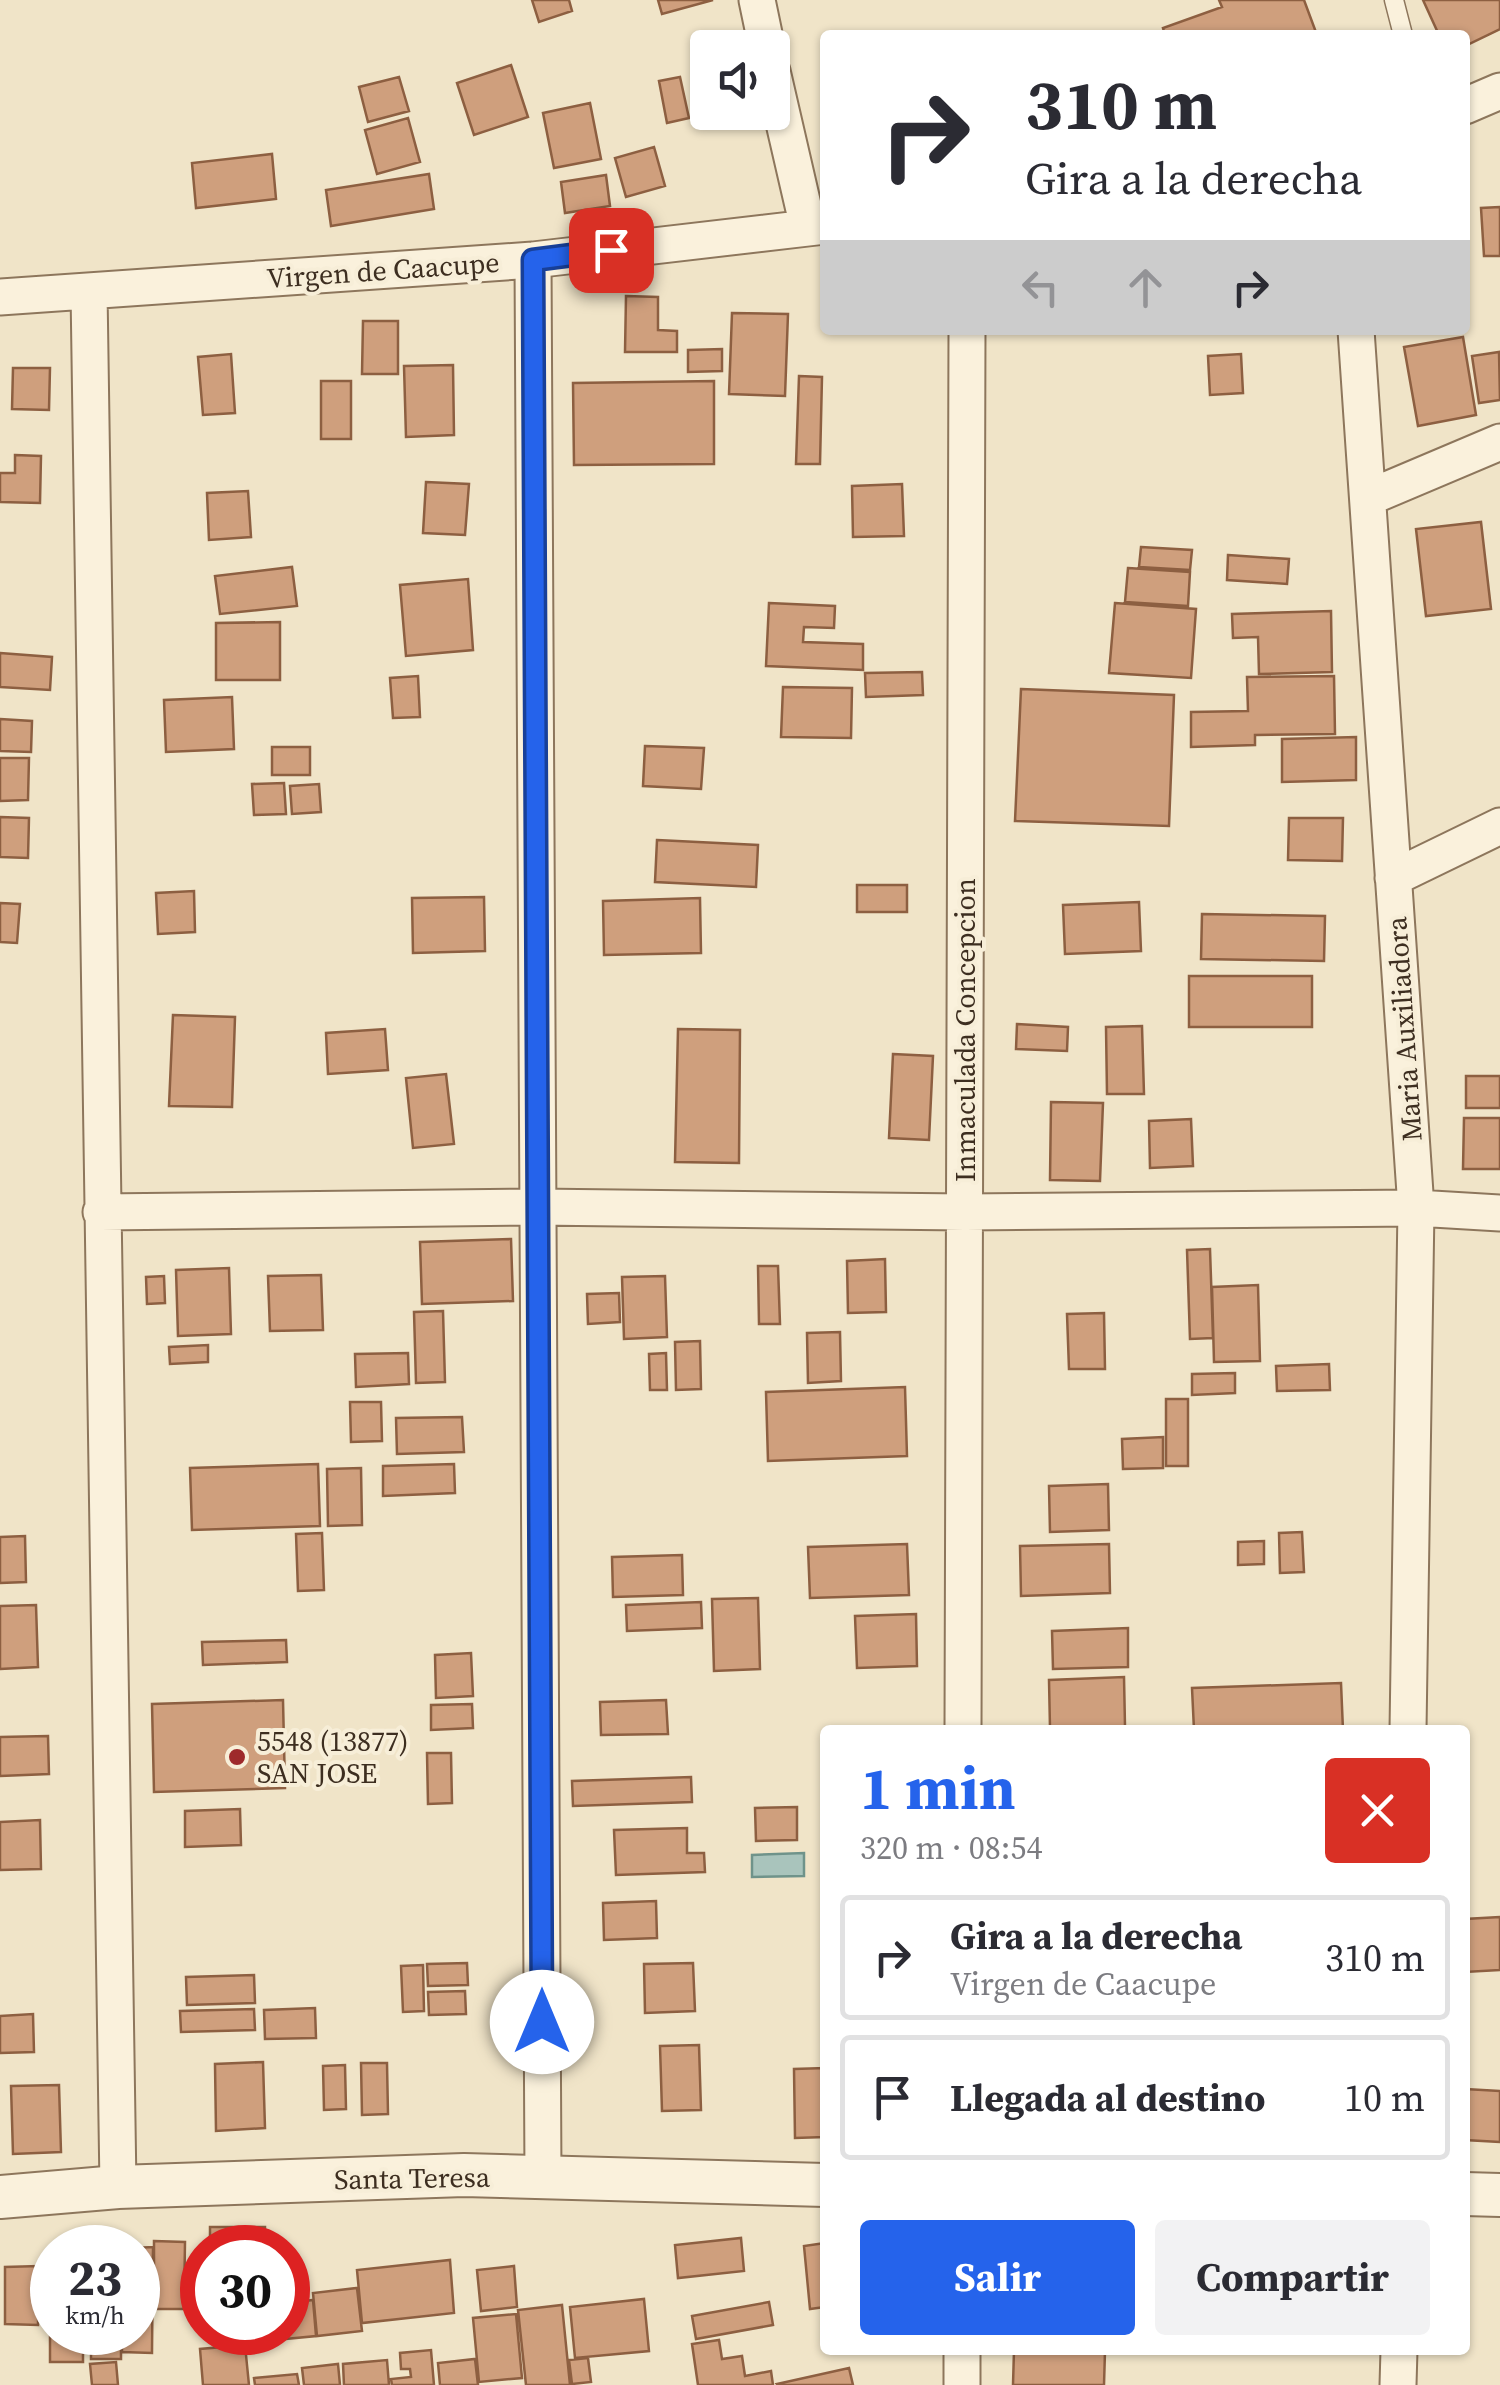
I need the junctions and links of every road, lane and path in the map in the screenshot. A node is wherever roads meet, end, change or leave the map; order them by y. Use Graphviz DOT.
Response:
graph roads {
  1 [pos="756,0"];
  2 [pos="1394,0"];
  3 [pos="763,30"];
  4 [pos="1402,30"];
  5 [pos="1500,90"];
  6 [pos="1470,104"];
  7 [pos="789,130"];
  8 [pos="816,227"];
  9 [pos="533,260"];
  10 [pos="89,291"];
  11 [pos="0,296"];
  12 [pos="967,335"];
  13 [pos="1356,335"];
  14 [pos="1500,442"];
  15 [pos="1370,498"];
  16 [pos="1500,826"];
  17 [pos="1393,878"];
  18 [pos="538,1207"];
  19 [pos="1416,1208"];
  20 [pos="101,1212"];
  21 [pos="965,1212"];
  22 [pos="1500,1213"];
  23 [pos="964,1725"];
  24 [pos="1408,1725"];
  25 [pos="543,2178"];
  26 [pos="820,2185"];
  27 [pos="118,2186"];
  28 [pos="1470,2194"];
  29 [pos="1500,2195"];
  30 [pos="0,2197"];
  31 [pos="962,2355"];
  32 [pos="1398,2355"];
  33 [pos="962,2385"];
  34 [pos="1398,2385"];
  1 -- 3 [label="street"];
  2 -- 4 [label="lane"];
  5 -- 6 [label="street"];
  7 -- 8 [label="street"];
  8 -- 9 [label="street, Virgen de Caacupe"];
  9 -- 10 [label="street, Virgen de Caacupe"];
  9 -- 18 [label="street"];
  10 -- 11 [label="street, Virgen de Caacupe"];
  10 -- 20 [label="street"];
  12 -- 21 [label="street, Inmaculada Concepcion"];
  13 -- 15 [label="street, Maria Auxiliadora"];
  14 -- 15 [label="street"];
  15 -- 17 [label="street, Maria Auxiliadora"];
  16 -- 17 [label="street"];
  17 -- 19 [label="street, Maria Auxiliadora"];
  18 -- 20 [label="street"];
  18 -- 21 [label="street"];
  18 -- 25 [label="street"];
  19 -- 21 [label="street"];
  19 -- 22 [label="street"];
  19 -- 24 [label="street, Maria Auxiliadora"];
  20 -- 27 [label="street"];
  21 -- 23 [label="street, Inmaculada Concepcion"];
  25 -- 26 [label="street, Santa Teresa"];
  25 -- 27 [label="street, Santa Teresa"];
  27 -- 30 [label="street, Santa Teresa"];
  28 -- 29 [label="street"];
  31 -- 33 [label="street"];
  32 -- 34 [label="street"];
}
